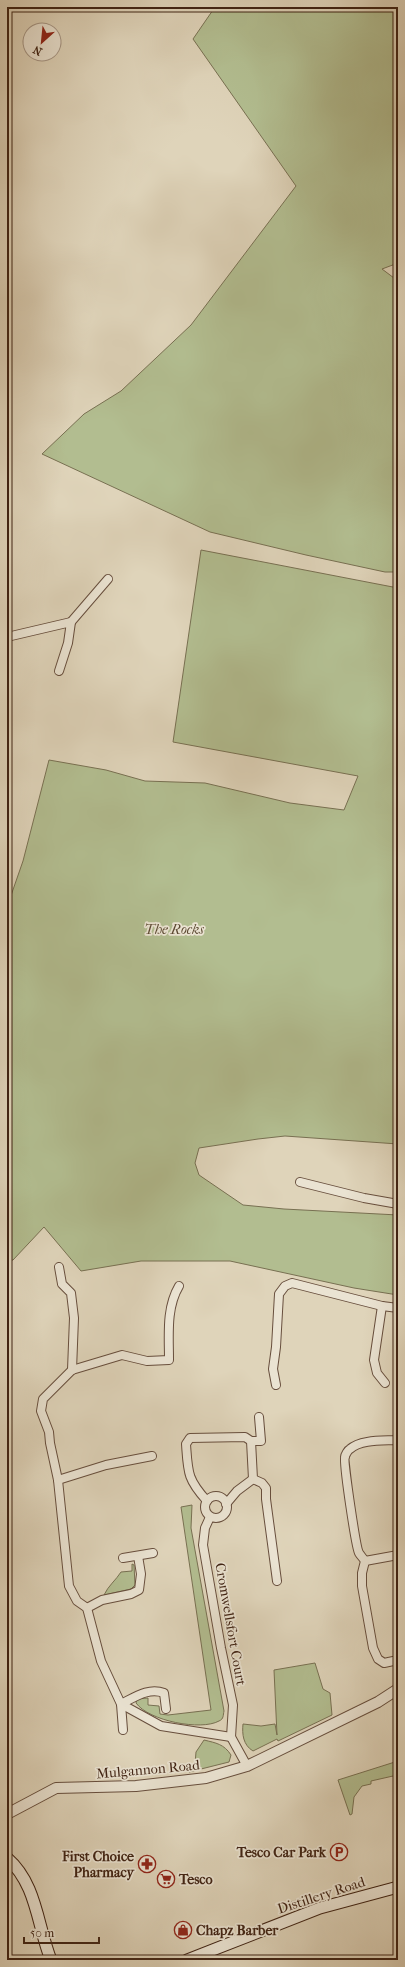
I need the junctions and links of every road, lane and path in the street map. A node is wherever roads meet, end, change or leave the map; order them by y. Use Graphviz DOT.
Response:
graph roads {
  1 [pos="108,579"];
  2 [pos="71,622"];
  3 [pos="7,637"];
  4 [pos="59,671"];
  5 [pos="300,1182"];
  6 [pos="398,1204"];
  7 [pos="59,1267"];
  8 [pos="179,1286"];
  9 [pos="382,1306"];
  10 [pos="398,1308"];
  11 [pos="72,1370"];
  12 [pos="385,1383"];
  13 [pos="276,1385"];
  14 [pos="259,1417"];
  15 [pos="398,1440"];
  16 [pos="251,1441"];
  17 [pos="152,1456"];
  18 [pos="253,1479"];
  19 [pos="58,1480"];
  20 [pos="207,1501"];
  21 [pos="226,1504"];
  22 [pos="210,1517"];
  23 [pos="153,1553"];
  24 [pos="138,1556"];
  25 [pos="398,1556"];
  26 [pos="123,1558"];
  27 [pos="365,1561"];
  28 [pos="277,1581"];
  29 [pos="87,1608"];
  30 [pos="398,1660"];
  31 [pos="398,1689"];
  32 [pos="121,1704"];
  33 [pos="166,1709"];
  34 [pos="123,1730"];
  35 [pos="231,1737"];
  36 [pos="247,1766"];
  37 [pos="7,1814"];
  38 [pos="8,1858"];
  39 [pos="398,1887"];
  40 [pos="51,1960"];
  41 [pos="187,1960"];
  1 -- 2 [label="street"];
  2 -- 3 [label="street"];
  2 -- 4 [label="street"];
  5 -- 6 [label="street"];
  7 -- 11 [label="street"];
  8 -- 11 [label="street"];
  9 -- 10 [label="street"];
  9 -- 12 [label="street"];
  9 -- 13 [label="street"];
  11 -- 19 [label="street"];
  14 -- 16 [label="street"];
  15 -- 27 [label="street"];
  16 -- 18 [label="street"];
  16 -- 20 [label="street, Cromwellsfort Court"];
  17 -- 19 [label="street"];
  18 -- 21 [label="street"];
  18 -- 28 [label="street"];
  19 -- 29 [label="street"];
  20 -- 21 [label="street"];
  20 -- 22 [label="street, Cromwellsfort Court"];
  21 -- 22 [label="street"];
  22 -- 35 [label="street, Cromwellsfort Court"];
  23 -- 24 [label="street"];
  24 -- 26 [label="street"];
  24 -- 29 [label="street"];
  25 -- 27 [label="street"];
  27 -- 30 [label="street"];
  29 -- 32 [label="street"];
  31 -- 36 [label="street, Mulgannon Road"];
  32 -- 33 [label="street"];
  32 -- 34 [label="street"];
  32 -- 35 [label="street"];
  35 -- 36 [label="street"];
  36 -- 37 [label="street, Mulgannon Road"];
  38 -- 40 [label="main road"];
  39 -- 41 [label="main road, Distillery Road"];
}
